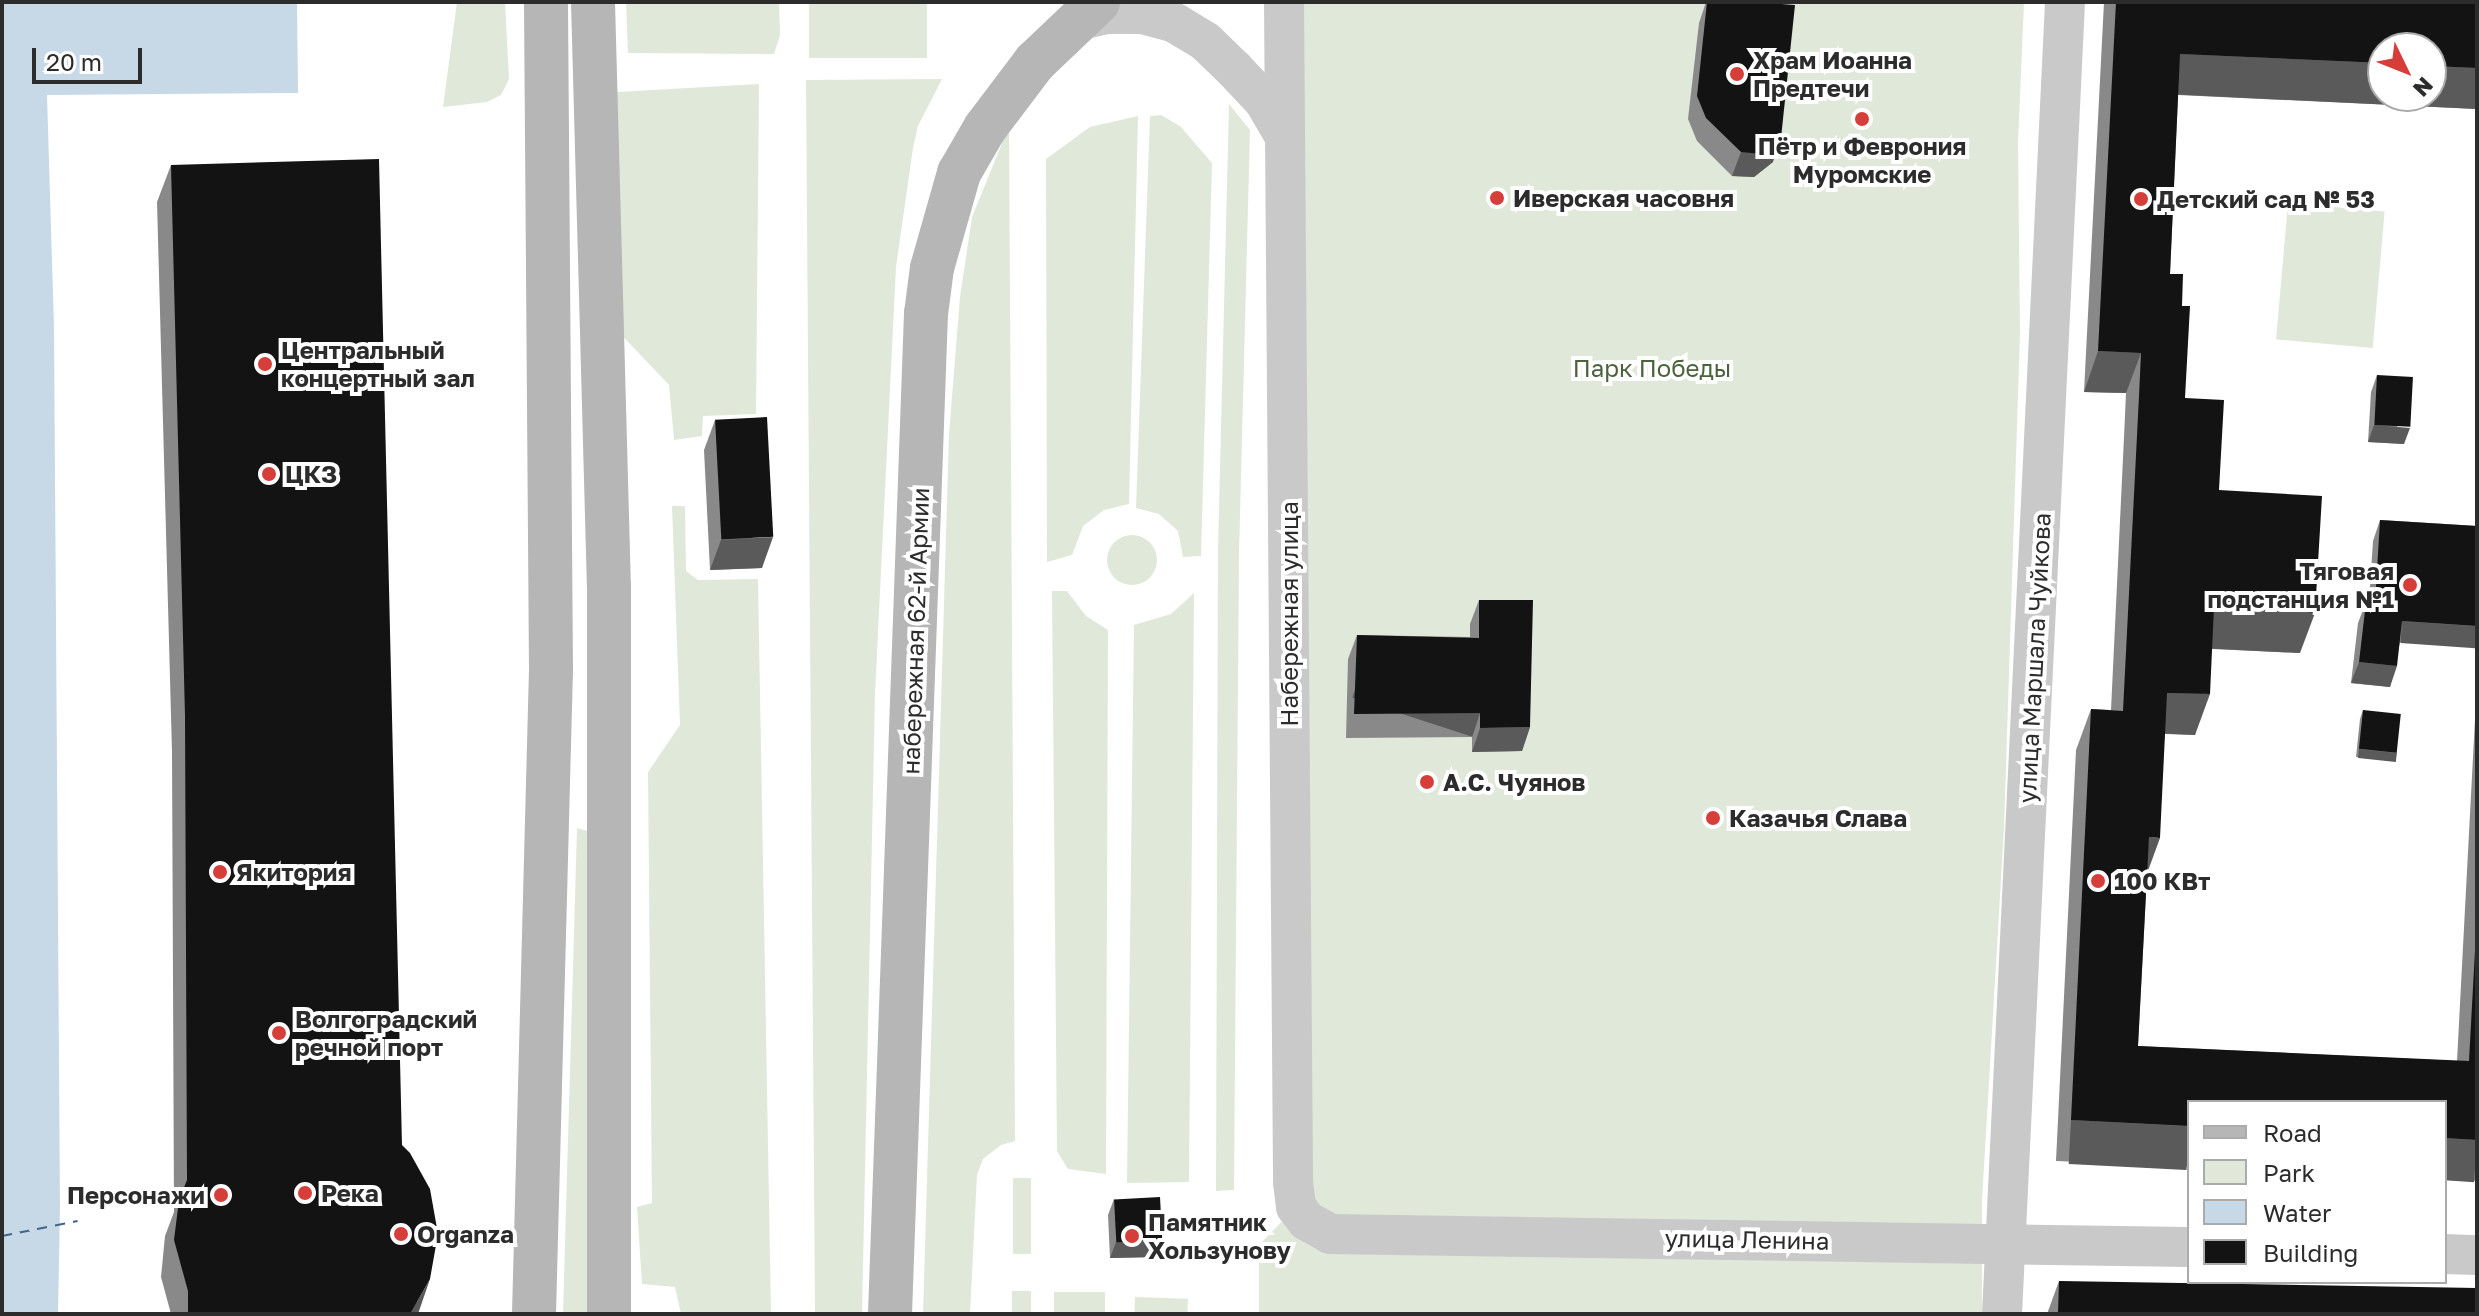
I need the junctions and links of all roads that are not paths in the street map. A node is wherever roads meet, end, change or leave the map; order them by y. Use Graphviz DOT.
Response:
graph roads {
  1 [pos="546,2"];
  2 [pos="593,2"];
  3 [pos="1284,2"];
  4 [pos="2065,2"];
  5 [pos="1087,12"];
  6 [pos="1285,137"];
  7 [pos="1307,1221"];
  8 [pos="2006,1242"];
  9 [pos="2187,1247"];
  10 [pos="2447,1254"];
  11 [pos="2477,1255"];
  12 [pos="534,1314"];
  13 [pos="609,1314"];
  14 [pos="890,1314"];
  15 [pos="2002,1314"];
  1 -- 12 [label="main road"];
  2 -- 13 [label="main road"];
  3 -- 6 [label="street, Набережная улица"];
  4 -- 8 [label="street, улица Маршала Чуйкова"];
  5 -- 6 [label="street"];
  5 -- 14 [label="main road, набережная 62-й Армии"];
  6 -- 7 [label="street, Набережная улица"];
  7 -- 8 [label="street, улица Ленина"];
  8 -- 9 [label="street, улица Ленина"];
  8 -- 15 [label="street, улица Маршала Чуйкова"];
  10 -- 11 [label="street"];
}
